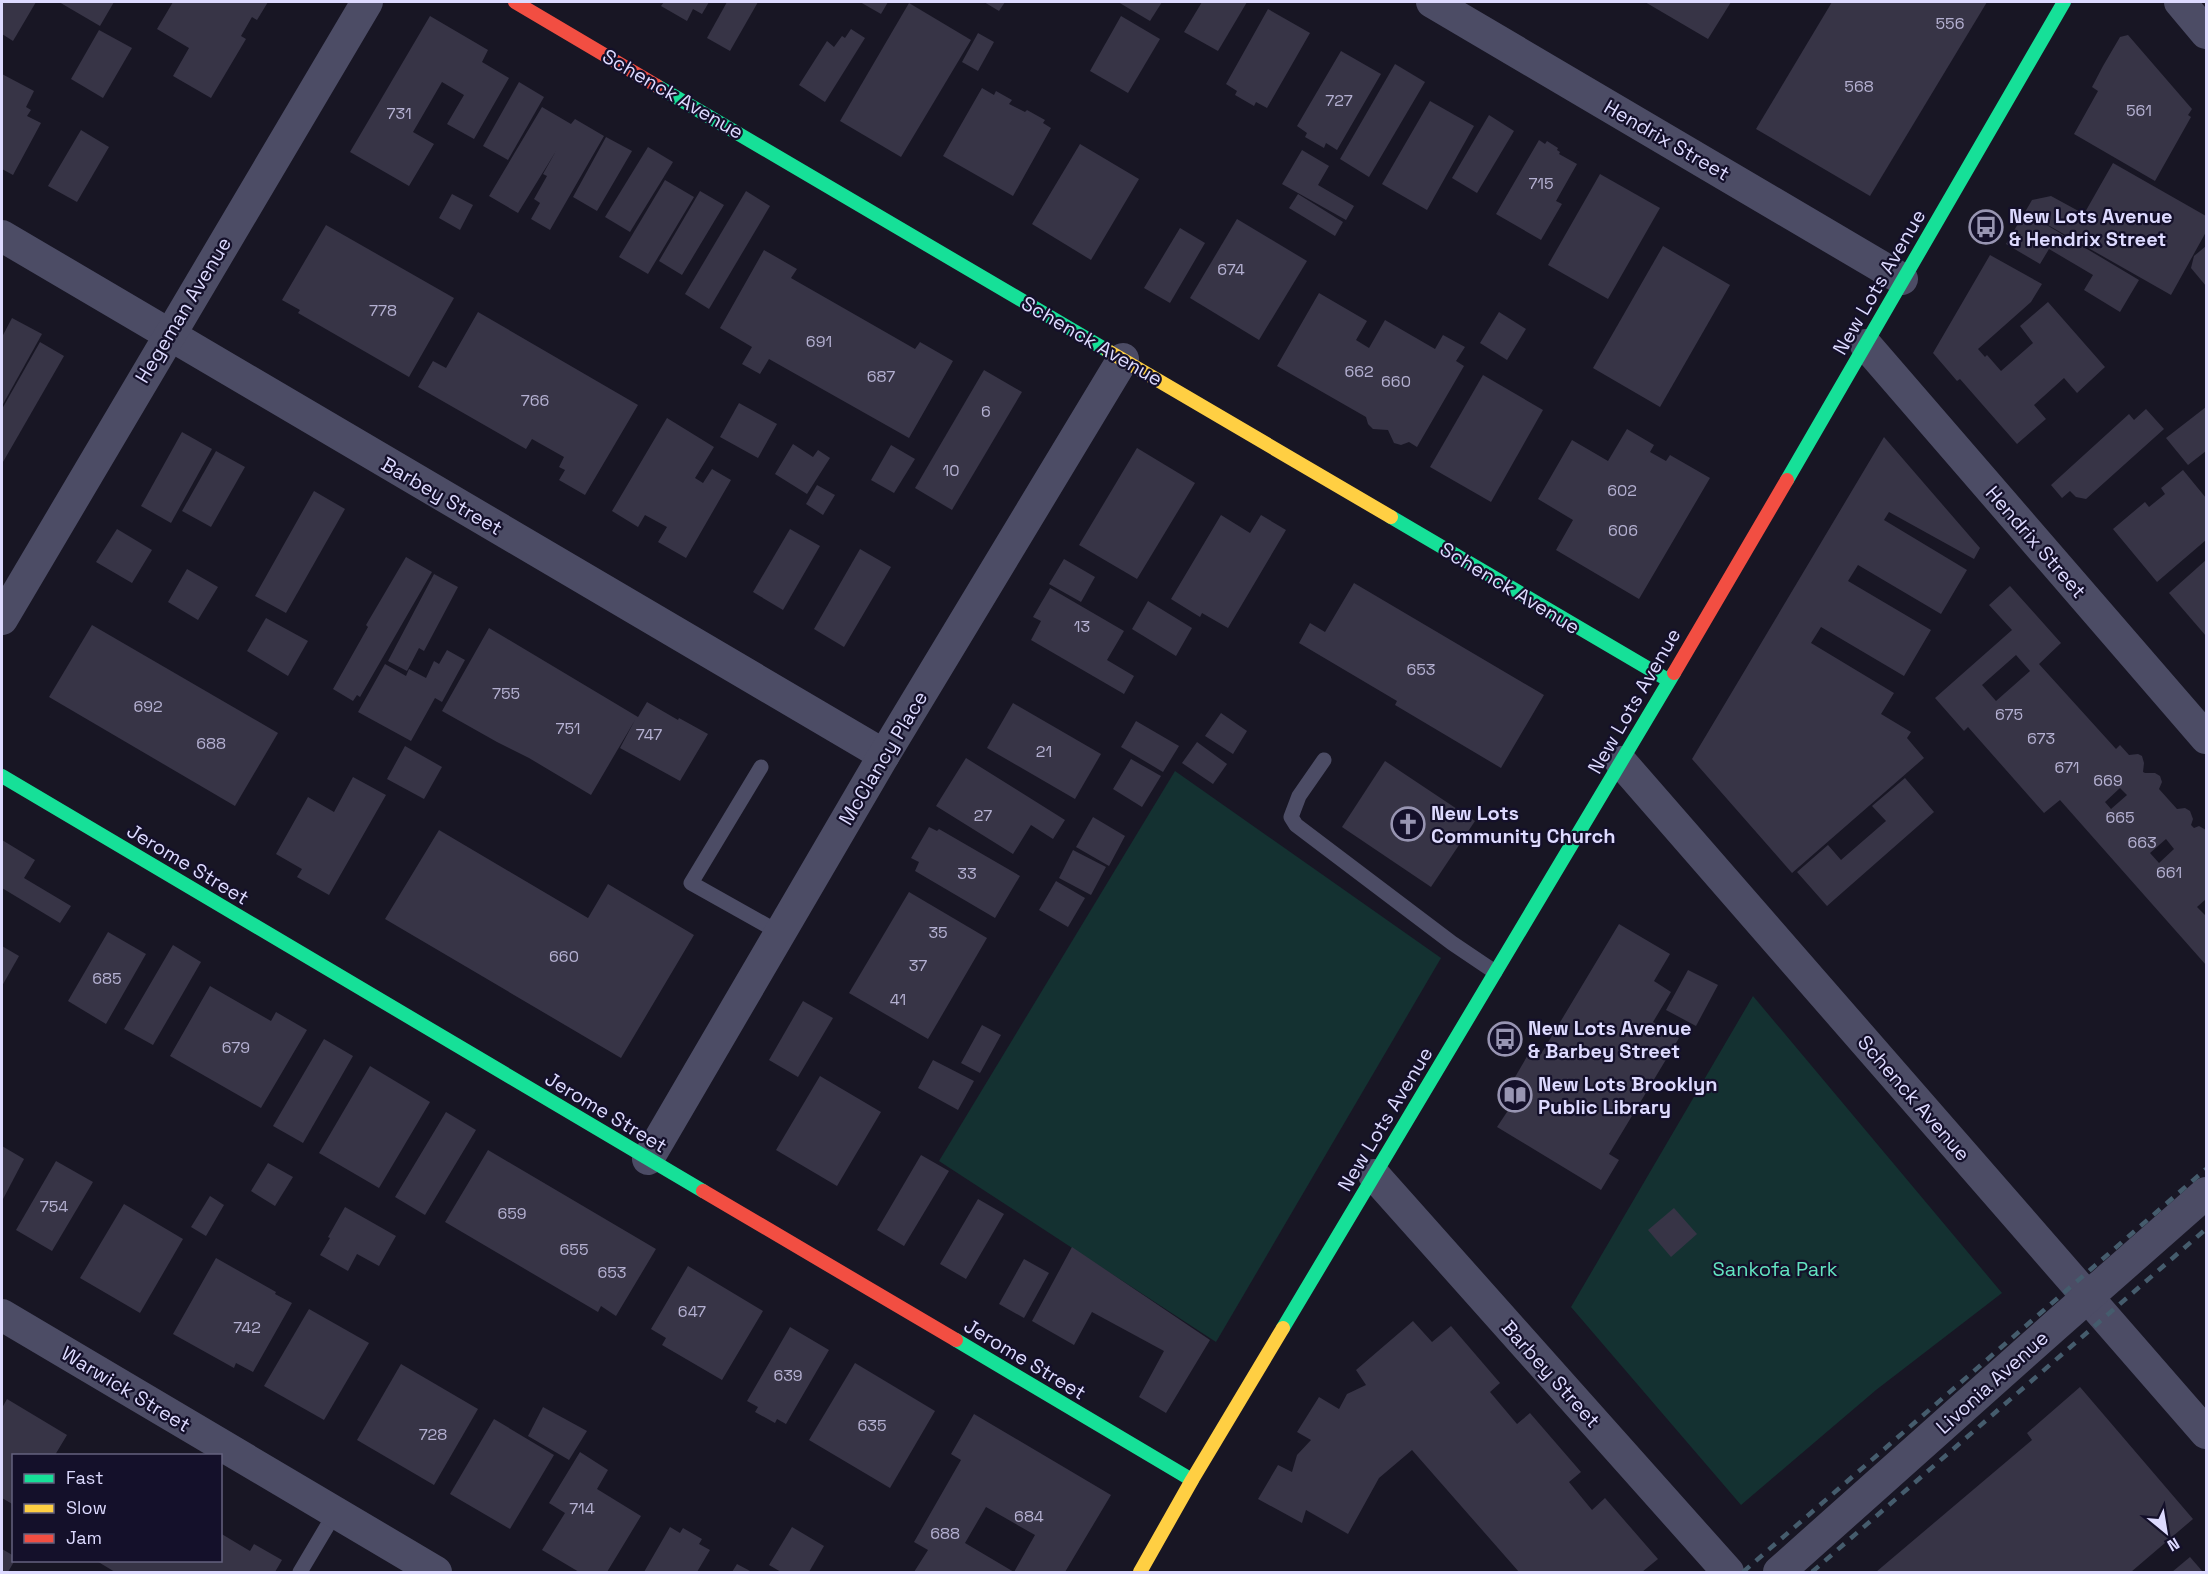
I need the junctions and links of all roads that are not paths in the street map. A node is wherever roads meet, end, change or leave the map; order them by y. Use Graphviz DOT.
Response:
graph roads {
  1 [pos="367,2"];
  2 [pos="515,2"];
  3 [pos="1432,2"];
  4 [pos="2064,2"];
  5 [pos="2180,2"];
  6 [pos="2206,33"];
  7 [pos="2,236"];
  8 [pos="1902,279"];
  9 [pos="168,335"];
  10 [pos="1866,345"];
  11 [pos="1123,359"];
  12 [pos="2,619"];
  13 [pos="1668,680"];
  14 [pos="2206,738"];
  15 [pos="884,755"];
  16 [pos="1324,760"];
  17 [pos="1622,762"];
  18 [pos="761,767"];
  19 [pos="2,776"];
  20 [pos="780,933"];
  21 [pos="1495,972"];
  22 [pos="648,1159"];
  23 [pos="1374,1175"];
  24 [pos="2206,1193"];
  25 [pos="2087,1297"];
  26 [pos="2,1315"];
  27 [pos="2206,1433"];
  28 [pos="1192,1480"];
  29 [pos="335,1513"];
  30 [pos="300,1572"];
  31 [pos="436,1572"];
  32 [pos="1140,1572"];
  33 [pos="1728,1572"];
  34 [pos="1779,1572"];
  1 -- 9 [label="street, Hegeman Avenue"];
  2 -- 11 [label="street, Schenck Avenue"];
  3 -- 8 [label="street, Hendrix Street"];
  4 -- 8 [label="street, New Lots Avenue"];
  5 -- 6 [label="street"];
  7 -- 9 [label="street, Barbey Street"];
  8 -- 10 [label="street, New Lots Avenue"];
  9 -- 12 [label="street, Hegeman Avenue"];
  9 -- 15 [label="street, Barbey Street"];
  10 -- 13 [label="street, New Lots Avenue"];
  10 -- 14 [label="street, Hendrix Street"];
  11 -- 13 [label="street, Schenck Avenue"];
  11 -- 15 [label="street, McClancy Place"];
  13 -- 17 [label="street, New Lots Avenue"];
  15 -- 20 [label="street, McClancy Place"];
  16 -- 21 [label="lane"];
  17 -- 21 [label="street, New Lots Avenue"];
  17 -- 25 [label="street, Schenck Avenue"];
  18 -- 20 [label="lane"];
  19 -- 22 [label="street, Jerome Street"];
  20 -- 22 [label="street, McClancy Place"];
  21 -- 23 [label="street, New Lots Avenue"];
  22 -- 28 [label="street, Jerome Street"];
  23 -- 28 [label="street, New Lots Avenue"];
  23 -- 33 [label="street, Barbey Street"];
  24 -- 25 [label="street, Livonia Avenue"];
  25 -- 27 [label="street, Schenck Avenue"];
  25 -- 34 [label="street, Livonia Avenue"];
  26 -- 29 [label="street, Warwick Street"];
  28 -- 32 [label="street, New Lots Avenue"];
  29 -- 30 [label="lane"];
  29 -- 31 [label="street, Warwick Street"];
}
